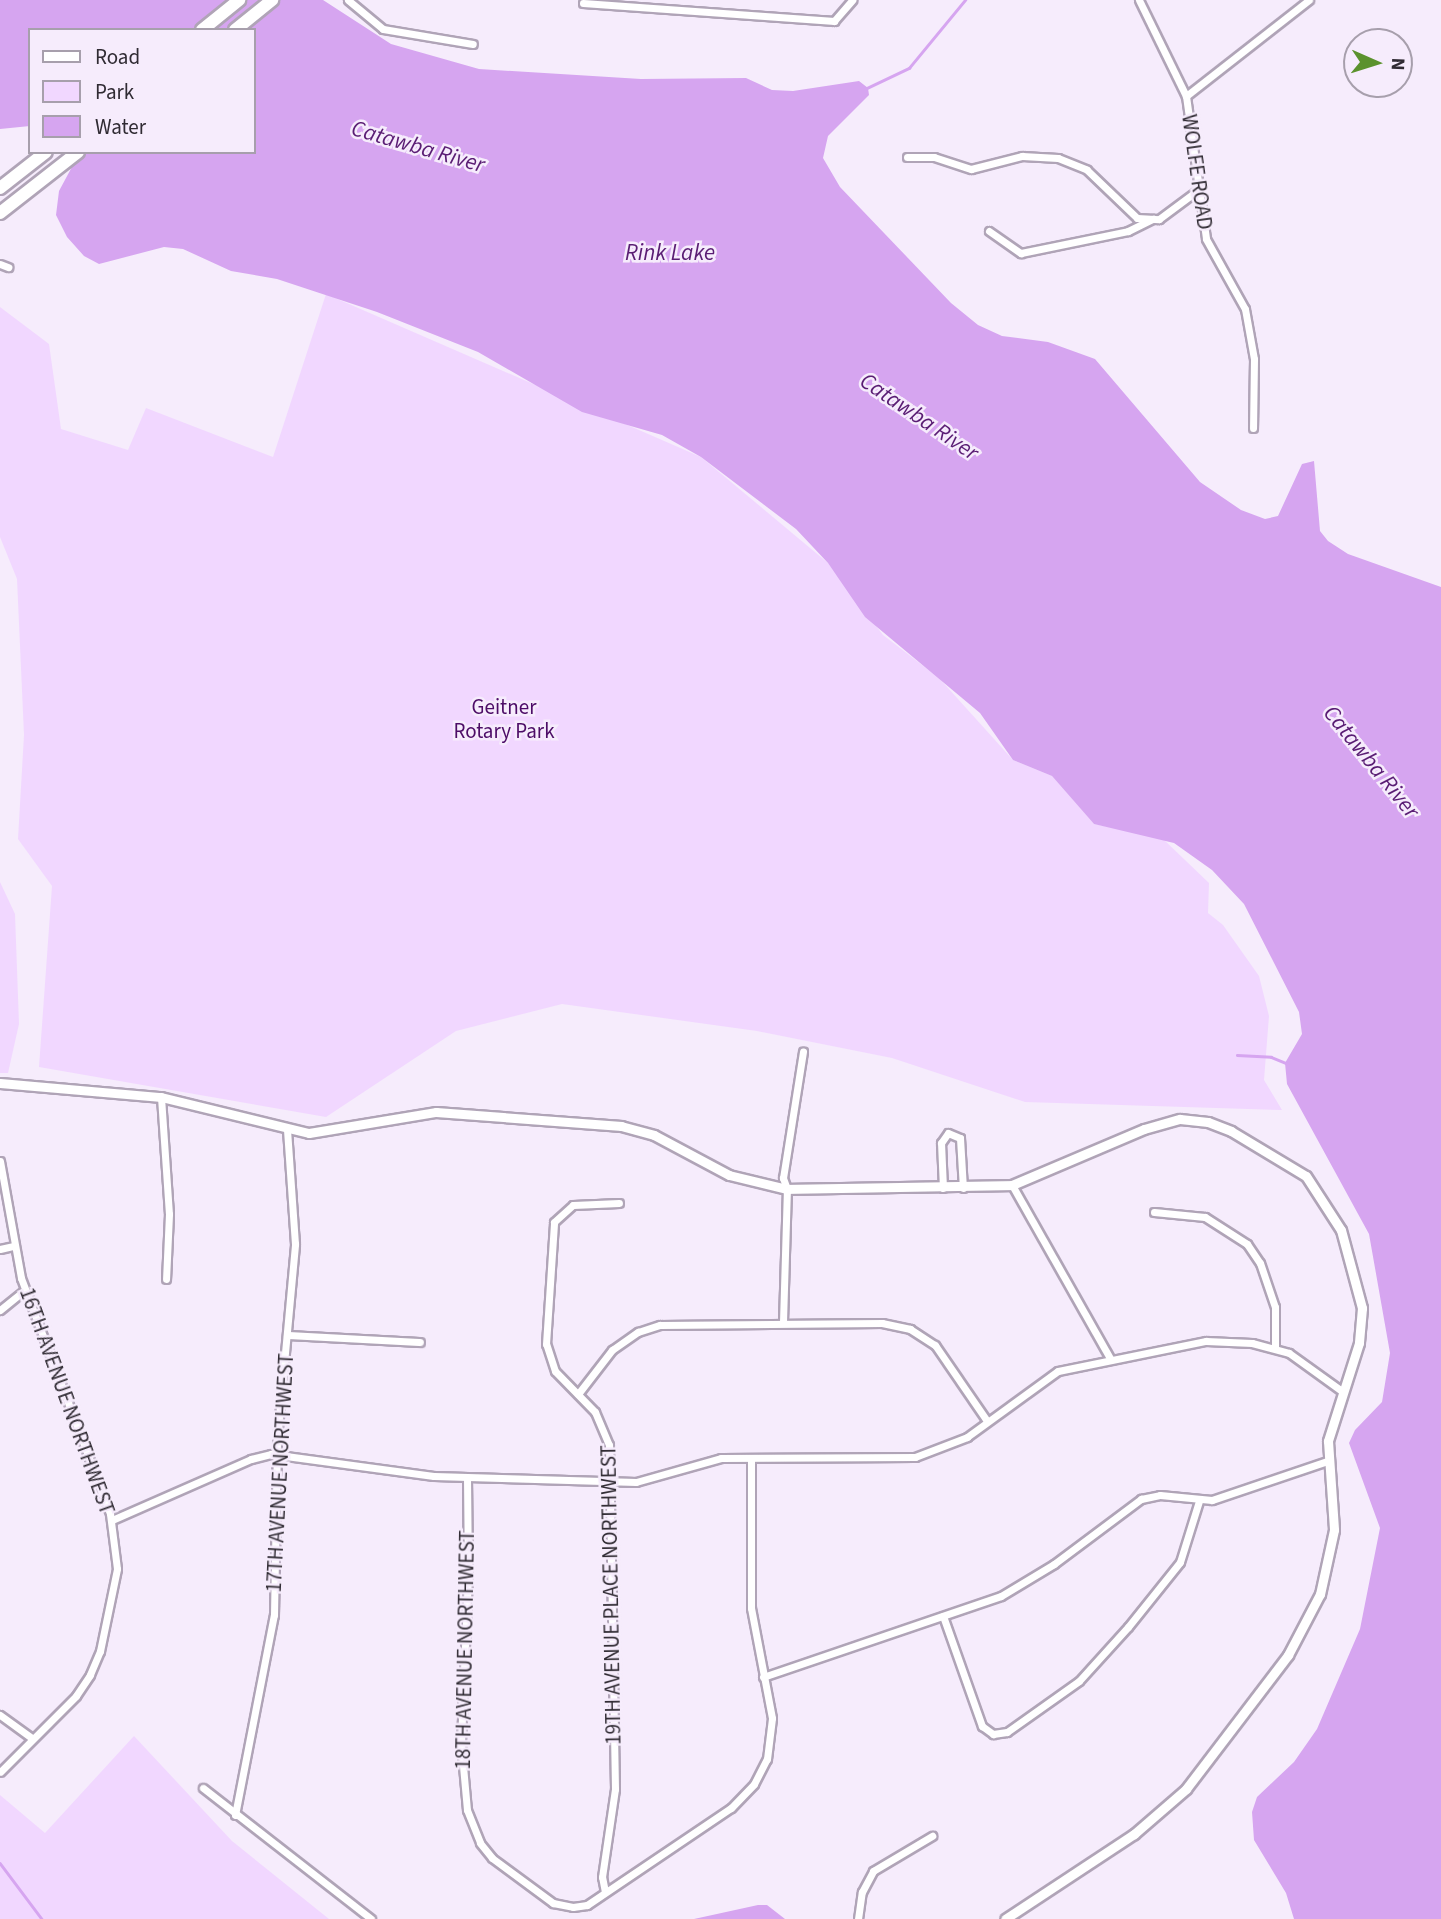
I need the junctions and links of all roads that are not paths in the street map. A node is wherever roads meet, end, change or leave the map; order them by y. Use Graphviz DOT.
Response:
graph roads {
  1 [pos="239,0"];
  2 [pos="272,0"];
  3 [pos="348,0"];
  4 [pos="852,0"];
  5 [pos="1139,0"];
  6 [pos="1309,0"];
  7 [pos="583,3"];
  8 [pos="204,28"];
  9 [pos="237,28"];
  10 [pos="473,44"];
  11 [pos="1186,96"];
  12 [pos="43,154"];
  13 [pos="75,154"];
  14 [pos="907,157"];
  15 [pos="0,188"];
  16 [pos="1198,190"];
  17 [pos="0,213"];
  18 [pos="1154,218"];
  19 [pos="989,231"];
  20 [pos="1252,428"];
  21 [pos="803,1052"];
  22 [pos="0,1083"];
  23 [pos="161,1097"];
  24 [pos="287,1129"];
  25 [pos="0,1161"];
  26 [pos="1012,1185"];
  27 [pos="943,1188"];
  28 [pos="963,1188"];
  29 [pos="787,1189"];
  30 [pos="619,1203"];
  31 [pos="1154,1212"];
  32 [pos="13,1246"];
  33 [pos="0,1250"];
  34 [pos="166,1279"];
  35 [pos="25,1290"];
  36 [pos="0,1310"];
  37 [pos="783,1322"];
  38 [pos="287,1335"];
  39 [pos="420,1342"];
  40 [pos="1275,1347"];
  41 [pos="1110,1359"];
  42 [pos="1343,1392"];
  43 [pos="578,1394"];
  44 [pos="987,1420"];
  45 [pos="277,1457"];
  46 [pos="751,1458"];
  47 [pos="1327,1461"];
  48 [pos="467,1478"];
  49 [pos="612,1482"];
  50 [pos="1199,1501"];
  51 [pos="112,1520"];
  52 [pos="943,1616"];
  53 [pos="763,1677"];
  54 [pos="0,1715"];
  55 [pos="32,1738"];
  56 [pos="0,1772"];
  57 [pos="203,1788"];
  58 [pos="235,1815"];
  59 [pos="932,1836"];
  60 [pos="605,1892"];
  61 [pos="371,1919"];
  62 [pos="858,1919"];
  63 [pos="1005,1919"];
  1 -- 8 [label="highway"];
  2 -- 9 [label="highway"];
  3 -- 10 [label="street"];
  4 -- 7 [label="street"];
  5 -- 11 [label="street, WOLFE ROAD"];
  6 -- 11 [label="street"];
  11 -- 16 [label="street, WOLFE ROAD"];
  12 -- 15 [label="highway"];
  13 -- 17 [label="highway"];
  14 -- 18 [label="street"];
  16 -- 18 [label="street"];
  16 -- 20 [label="street, WOLFE ROAD"];
  18 -- 19 [label="street"];
  21 -- 29 [label="street"];
  22 -- 23 [label="street"];
  23 -- 24 [label="street"];
  23 -- 34 [label="street"];
  24 -- 29 [label="street"];
  24 -- 38 [label="street, 17TH AVENUE NORTHWEST"];
  25 -- 32 [label="street, 16TH AVENUE NORTHWEST"];
  26 -- 28 [label="street"];
  26 -- 41 [label="street"];
  26 -- 42 [label="street"];
  27 -- 28 [label="street"];
  27 -- 28 [label="street"];
  27 -- 29 [label="street"];
  29 -- 37 [label="street"];
  30 -- 43 [label="street, 19TH AVENUE PLACE NORTHWEST"];
  31 -- 40 [label="street"];
  32 -- 33 [label="street"];
  32 -- 35 [label="street, 16TH AVENUE NORTHWEST"];
  35 -- 36 [label="street"];
  35 -- 51 [label="street, 16TH AVENUE NORTHWEST"];
  37 -- 43 [label="street"];
  37 -- 44 [label="street"];
  38 -- 39 [label="street"];
  38 -- 45 [label="street, 17TH AVENUE NORTHWEST"];
  40 -- 41 [label="street"];
  40 -- 42 [label="street"];
  41 -- 44 [label="street"];
  42 -- 47 [label="street"];
  43 -- 49 [label="street, 19TH AVENUE PLACE NORTHWEST"];
  44 -- 46 [label="street"];
  45 -- 48 [label="street"];
  45 -- 51 [label="street"];
  45 -- 58 [label="street, 17TH AVENUE NORTHWEST"];
  46 -- 49 [label="street"];
  46 -- 53 [label="street"];
  47 -- 50 [label="street"];
  47 -- 63 [label="street"];
  48 -- 49 [label="street"];
  48 -- 60 [label="street, 18TH AVENUE NORTHWEST"];
  49 -- 60 [label="street, 19TH AVENUE PLACE NORTHWEST"];
  50 -- 52 [label="street"];
  50 -- 52 [label="street"];
  51 -- 55 [label="street, 16TH AVENUE NORTHWEST"];
  52 -- 53 [label="street"];
  53 -- 60 [label="street, 18TH AVENUE NORTHWEST"];
  54 -- 55 [label="street"];
  55 -- 56 [label="street, 16TH AVENUE NORTHWEST"];
  57 -- 58 [label="street"];
  58 -- 61 [label="street"];
  59 -- 62 [label="street"];
}
